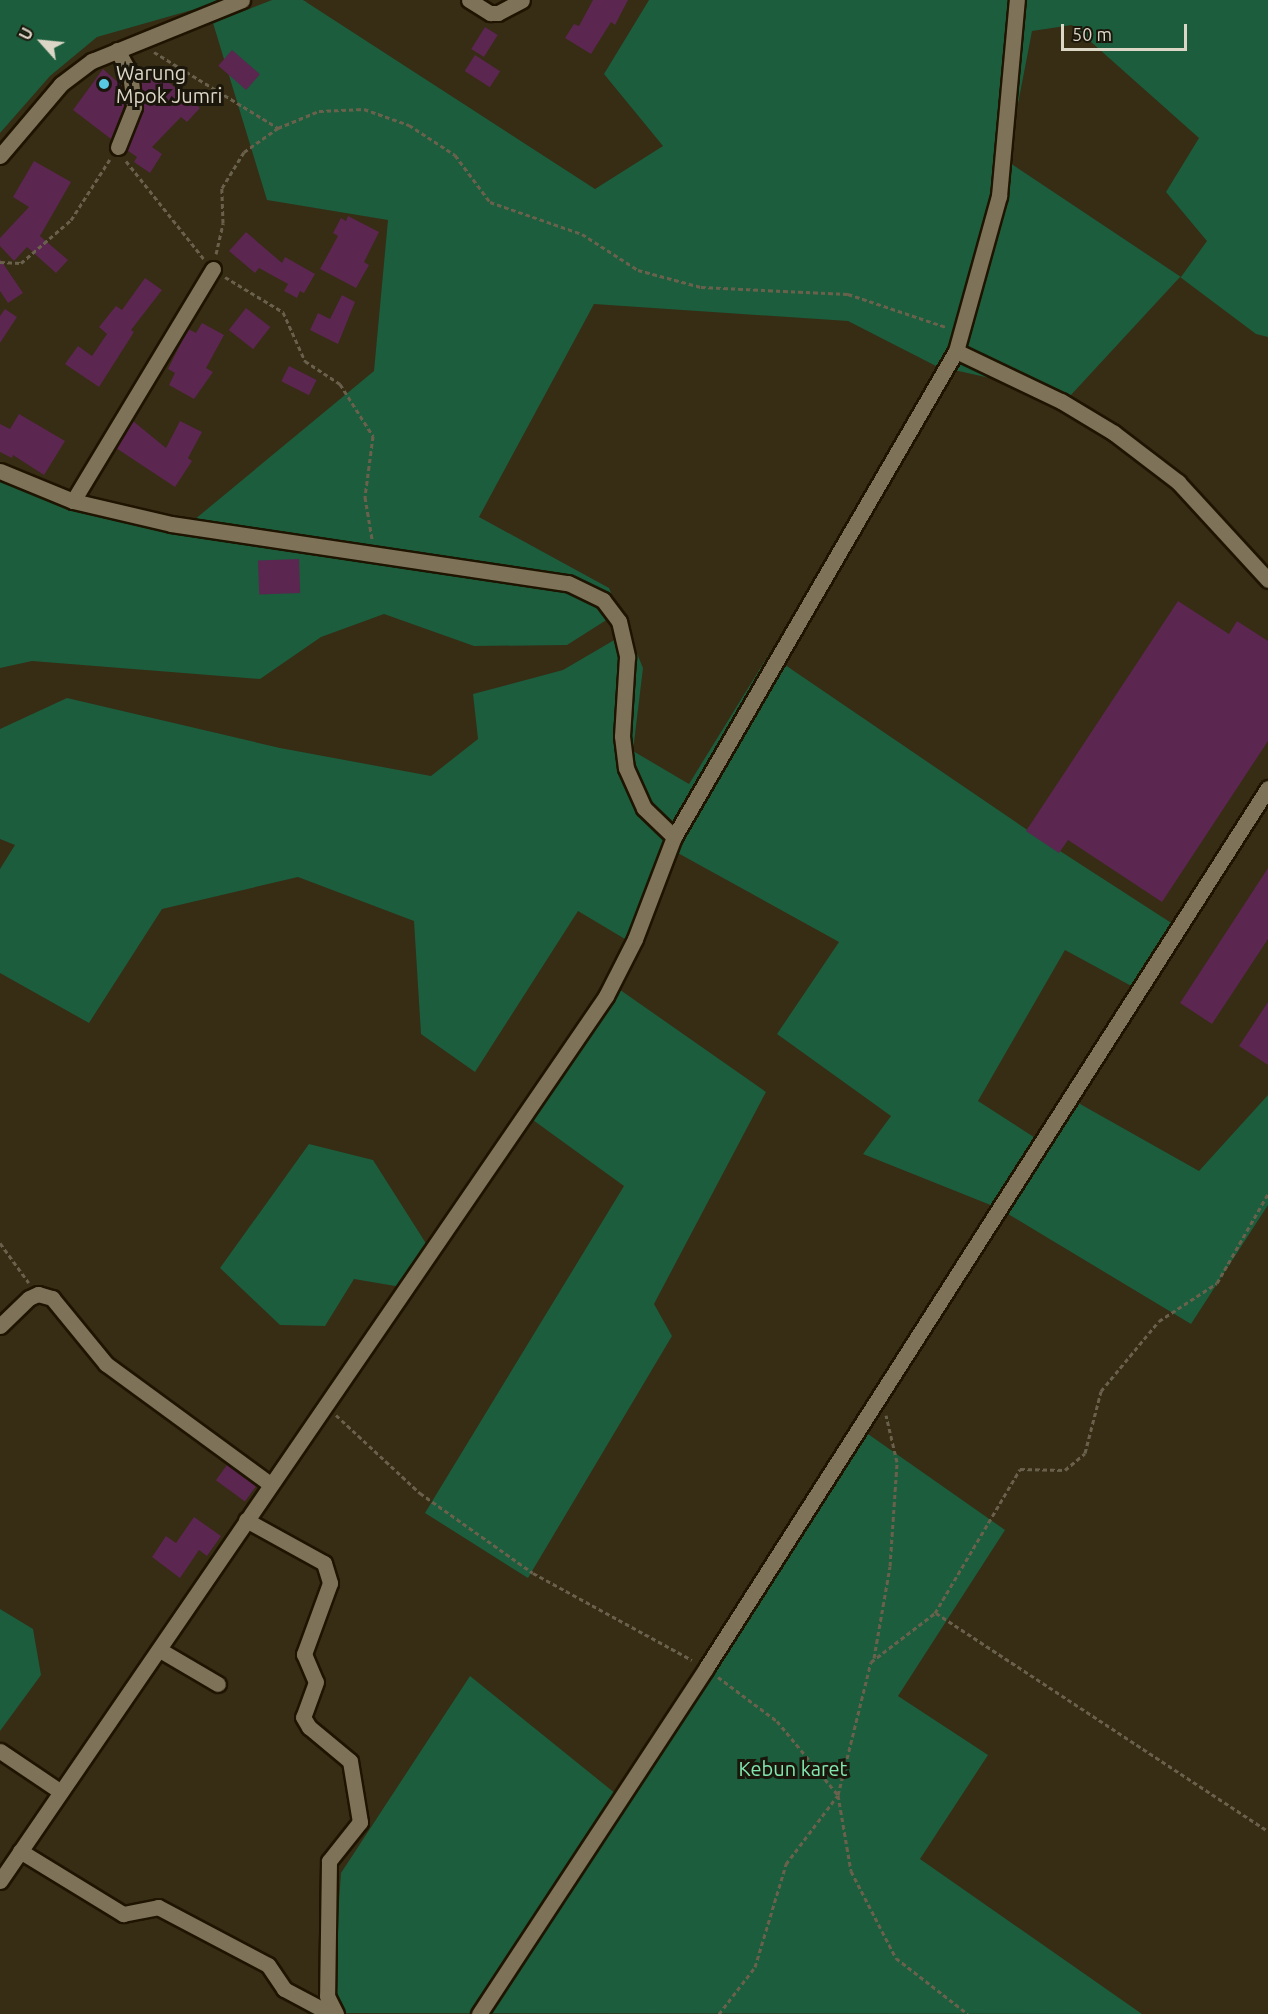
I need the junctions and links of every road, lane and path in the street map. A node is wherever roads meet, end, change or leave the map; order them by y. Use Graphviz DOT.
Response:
graph roads {
  1 [pos="242,0"];
  2 [pos="469,0"];
  3 [pos="522,0"];
  4 [pos="1017,0"];
  5 [pos="137,42"];
  6 [pos="117,50"];
  7 [pos="278,129"];
  8 [pos="118,147"];
  9 [pos="0,156"];
  10 [pos="0,262"];
  11 [pos="213,269"];
  12 [pos="962,333"];
  13 [pos="956,351"];
  14 [pos="0,471"];
  15 [pos="74,501"];
  16 [pos="374,552"];
  17 [pos="1268,580"];
  18 [pos="1268,788"];
  19 [pos="674,837"];
  20 [pos="1268,1194"];
  21 [pos="0,1243"];
  22 [pos="38,1294"];
  23 [pos="0,1326"];
  24 [pos="881,1396"];
  25 [pos="326,1406"];
  26 [pos="270,1484"];
  27 [pos="246,1520"];
  28 [pos="935,1613"];
  29 [pos="160,1650"];
  30 [pos="874,1660"];
  31 [pos="706,1668"];
  32 [pos="218,1684"];
  33 [pos="0,1751"];
  34 [pos="61,1792"];
  35 [pos="838,1795"];
  36 [pos="1268,1831"];
  37 [pos="20,1851"];
  38 [pos="0,1881"];
  39 [pos="331,2014"];
  40 [pos="336,2014"];
  41 [pos="479,2014"];
  42 [pos="719,2014"];
  43 [pos="968,2014"];
  1 -- 5 [label="street"];
  2 -- 3 [label="street"];
  4 -- 12 [label="street"];
  5 -- 6 [label="street"];
  5 -- 7 [label="path"];
  6 -- 8 [label="street"];
  6 -- 9 [label="street"];
  7 -- 11 [label="path"];
  7 -- 12 [label="path"];
  8 -- 10 [label="path"];
  8 -- 11 [label="path"];
  11 -- 15 [label="street"];
  11 -- 16 [label="path"];
  12 -- 13 [label="street"];
  13 -- 17 [label="street"];
  13 -- 19 [label="street"];
  14 -- 15 [label="street"];
  15 -- 16 [label="street"];
  16 -- 19 [label="street"];
  18 -- 24 [label="street"];
  19 -- 25 [label="street"];
  20 -- 28 [label="path"];
  21 -- 22 [label="path"];
  22 -- 23 [label="street"];
  22 -- 26 [label="street"];
  24 -- 30 [label="path"];
  24 -- 31 [label="street"];
  25 -- 26 [label="street"];
  25 -- 31 [label="path"];
  26 -- 27 [label="street"];
  27 -- 29 [label="street"];
  27 -- 40 [label="street"];
  28 -- 30 [label="path"];
  28 -- 36 [label="path"];
  29 -- 32 [label="street"];
  29 -- 34 [label="street"];
  30 -- 35 [label="path"];
  31 -- 35 [label="path"];
  31 -- 41 [label="street"];
  33 -- 34 [label="street"];
  34 -- 37 [label="street"];
  35 -- 42 [label="path"];
  35 -- 43 [label="path"];
  37 -- 38 [label="street"];
  37 -- 39 [label="street"];
}
